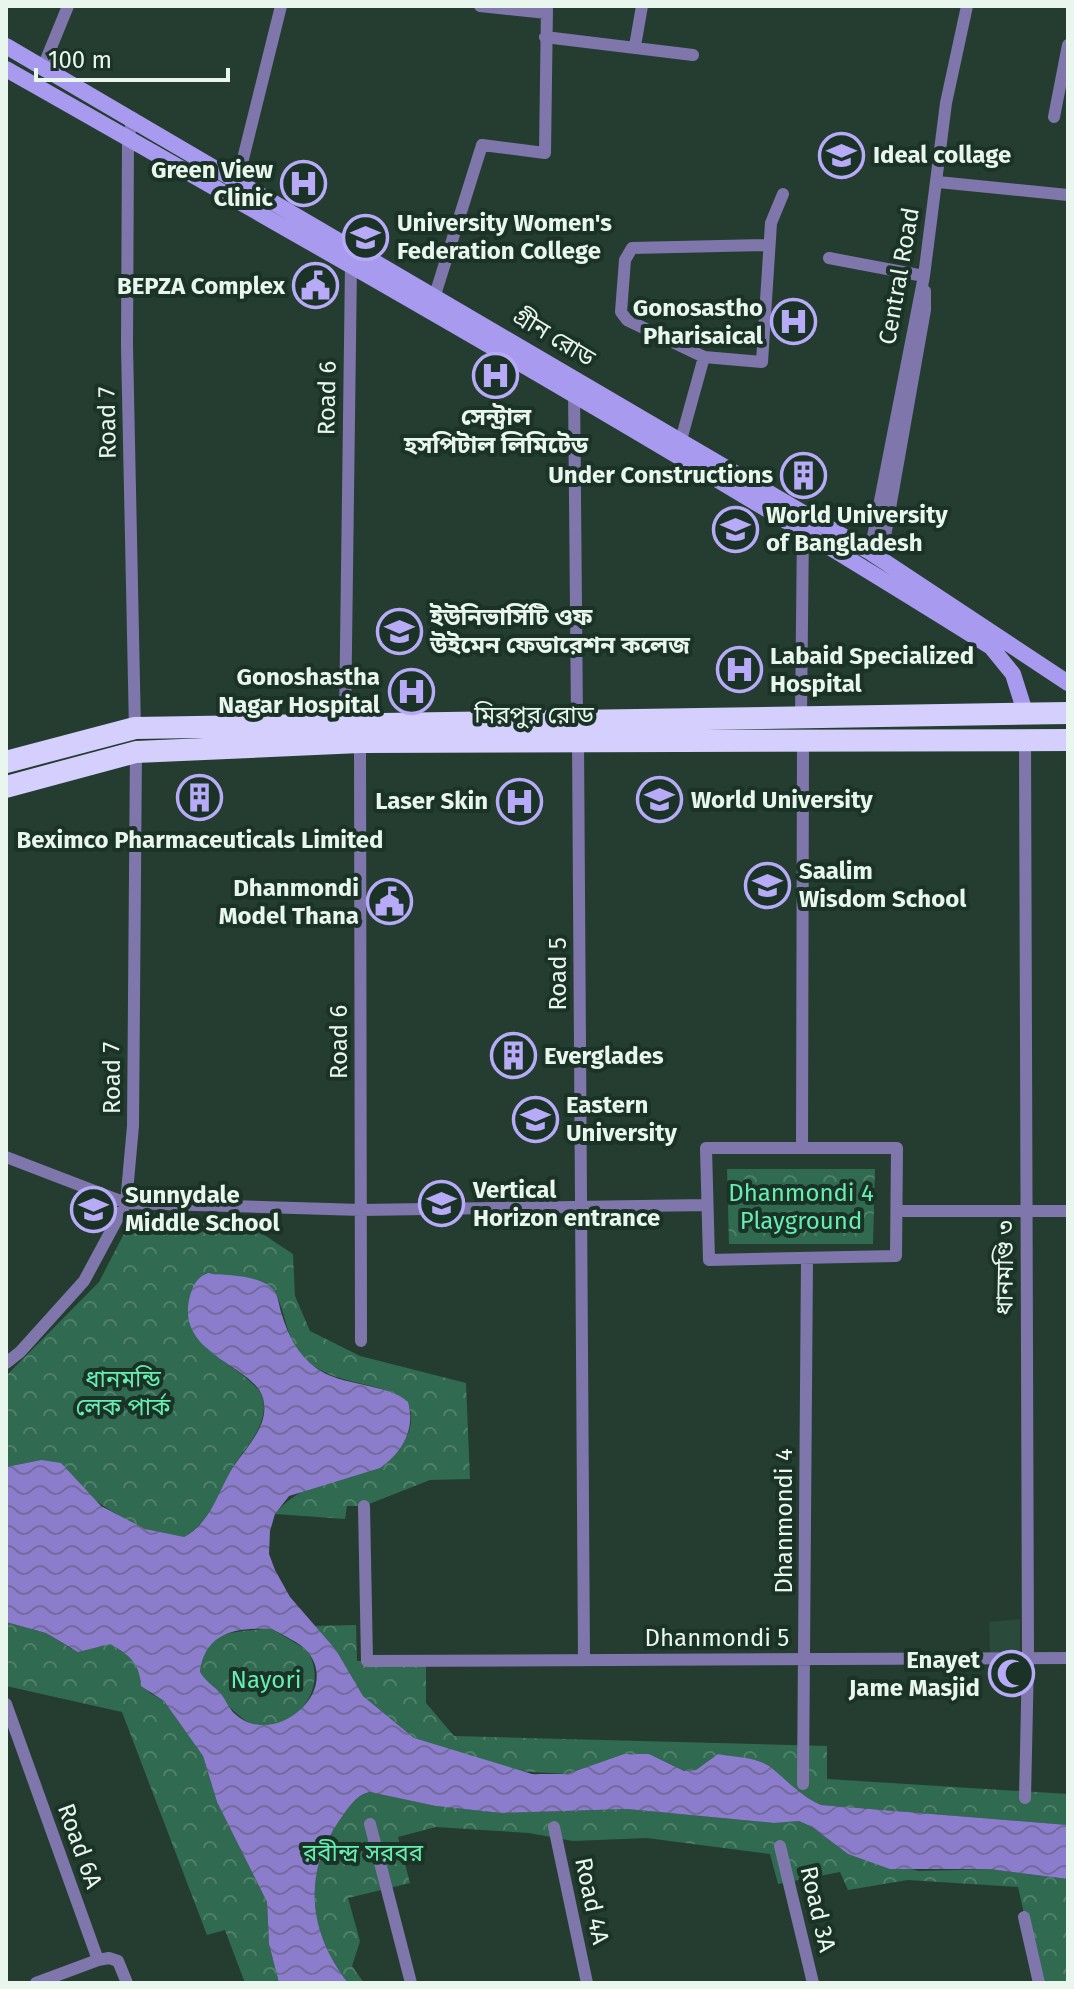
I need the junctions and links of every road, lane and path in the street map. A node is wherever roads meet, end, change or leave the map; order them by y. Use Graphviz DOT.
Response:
graph roads {
  1 [pos="68,6"];
  2 [pos="281,6"];
  3 [pos="480,6"];
  4 [pos="642,6"];
  5 [pos="967,6"];
  6 [pos="547,10"];
  7 [pos="545,37"];
  8 [pos="1068,45"];
  9 [pos="6,46"];
  10 [pos="635,46"];
  11 [pos="693,55"];
  12 [pos="43,67"];
  13 [pos="6,69"];
  14 [pos="1054,117"];
  15 [pos="133,118"];
  16 [pos="128,139"];
  17 [pos="238,179"];
  18 [pos="938,182"];
  19 [pos="783,194"];
  20 [pos="1068,195"];
  21 [pos="768,245"];
  22 [pos="829,258"];
  23 [pos="351,265"];
  24 [pos="924,276"];
  25 [pos="435,295"];
  26 [pos="704,357"];
  27 [pos="573,377"];
  28 [pos="574,398"];
  29 [pos="681,440"];
  30 [pos="803,522"];
  31 [pos="875,556"];
  32 [pos="1068,683"];
  33 [pos="1025,712"];
  34 [pos="1068,713"];
  35 [pos="801,716"];
  36 [pos="345,724"];
  37 [pos="135,728"];
  38 [pos="578,730"];
  39 [pos="1025,739"];
  40 [pos="1068,740"];
  41 [pos="803,741"];
  42 [pos="360,742"];
  43 [pos="136,752"];
  44 [pos="6,762"];
  45 [pos="6,787"];
  46 [pos="802,1148"];
  47 [pos="6,1157"];
  48 [pos="126,1203"];
  49 [pos="707,1205"];
  50 [pos="582,1208"];
  51 [pos="361,1210"];
  52 [pos="897,1211"];
  53 [pos="1068,1211"];
  54 [pos="1027,1212"];
  55 [pos="807,1258"];
  56 [pos="361,1341"];
  57 [pos="6,1363"];
  58 [pos="364,1506"];
  59 [pos="1068,1658"];
  60 [pos="1028,1659"];
  61 [pos="584,1660"];
  62 [pos="805,1660"];
  63 [pos="6,1704"];
  64 [pos="803,1784"];
  65 [pos="1025,1798"];
  66 [pos="370,1824"];
  67 [pos="554,1827"];
  68 [pos="780,1846"];
  69 [pos="1024,1917"];
  70 [pos="98,1960"];
  71 [pos="36,1983"];
  72 [pos="127,1983"];
  73 [pos="411,1983"];
  74 [pos="587,1983"];
  75 [pos="813,1983"];
  76 [pos="1039,1983"];
  1 -- 12 [label="street"];
  2 -- 17 [label="street"];
  3 -- 6 [label="street"];
  4 -- 10 [label="street"];
  5 -- 18 [label="street, Central Road"];
  6 -- 7 [label="street"];
  7 -- 10 [label="street"];
  7 -- 25 [label="street"];
  8 -- 14 [label="street"];
  9 -- 12 [label="main road, গ্রীন রোড"];
  10 -- 11 [label="street"];
  12 -- 15 [label="main road, গ্রীন রোড"];
  13 -- 16 [label="main road, গ্রীন রোড"];
  15 -- 16 [label="street, Road 7"];
  15 -- 17 [label="main road, গ্রীন রোড"];
  16 -- 23 [label="main road, গ্রীন রোড"];
  16 -- 37 [label="street, Road 7"];
  17 -- 25 [label="main road, গ্রীন রোড"];
  18 -- 20 [label="street"];
  18 -- 24 [label="street, Central Road"];
  19 -- 21 [label="street"];
  21 -- 26 [label="street"];
  21 -- 26 [label="street"];
  22 -- 24 [label="street"];
  23 -- 28 [label="main road, গ্রীন রোড"];
  23 -- 36 [label="street, Road 6"];
  24 -- 31 [label="street, Central Road"];
  25 -- 27 [label="main road, গ্রীন রোড"];
  26 -- 29 [label="street"];
  27 -- 28 [label="street, Road 5"];
  27 -- 29 [label="main road, গ্রীন রোড"];
  28 -- 30 [label="main road, গ্রীন রোড"];
  28 -- 38 [label="street, Road 5"];
  29 -- 30 [label="main road, গ্রীন রোড"];
  30 -- 31 [label="main road, গ্রীন রোড"];
  30 -- 33 [label="main road, গ্রীন রোড"];
  30 -- 35 [label="street"];
  31 -- 32 [label="main road, গ্রীন রোড"];
  33 -- 34 [label="highway, মিরপুর রোড"];
  33 -- 35 [label="highway, মিরপুর রোড"];
  33 -- 39 [label="highway"];
  35 -- 38 [label="highway, মিরপুর রোড"];
  36 -- 37 [label="highway, মিরপুর রোড"];
  36 -- 38 [label="highway, মিরপুর রোড"];
  37 -- 43 [label="street, Road 7"];
  37 -- 44 [label="highway, মিরপুর রোড"];
  38 -- 41 [label="highway, মিরপুর রোড"];
  38 -- 42 [label="highway, মিরপুর রোড"];
  38 -- 50 [label="street, Road 5"];
  39 -- 40 [label="highway, মিরপুর রোড"];
  39 -- 41 [label="highway, মিরপুর রোড"];
  39 -- 54 [label="street, ধানমণ্ডি ৩"];
  41 -- 46 [label="street"];
  42 -- 43 [label="highway, মিরপুর রোড"];
  42 -- 51 [label="street, Road 6"];
  43 -- 45 [label="highway, মিরপুর রোড"];
  43 -- 48 [label="street, Road 7"];
  46 -- 49 [label="street"];
  46 -- 52 [label="street"];
  47 -- 48 [label="street"];
  48 -- 51 [label="street"];
  48 -- 57 [label="street, Road 7"];
  49 -- 50 [label="street"];
  49 -- 55 [label="street"];
  50 -- 51 [label="street"];
  50 -- 61 [label="street, Road 5"];
  51 -- 56 [label="street, Road 6"];
  52 -- 54 [label="street"];
  52 -- 55 [label="street"];
  53 -- 54 [label="street"];
  54 -- 60 [label="street, ধানমণ্ডি ৩"];
  55 -- 62 [label="street, Dhanmondi 4"];
  58 -- 61 [label="street, Dhanmondi 5"];
  59 -- 60 [label="street, Dhanmondi 5"];
  60 -- 62 [label="street, Dhanmondi 5"];
  60 -- 65 [label="street, ধানমণ্ডি ৩"];
  61 -- 62 [label="street, Dhanmondi 5"];
  62 -- 64 [label="street, Dhanmondi 4"];
  63 -- 70 [label="street, Road 6A"];
  66 -- 73 [label="street"];
  67 -- 74 [label="street, Road 4A"];
  68 -- 75 [label="street, Road 3A"];
  69 -- 76 [label="street"];
  70 -- 71 [label="street"];
  70 -- 72 [label="street"];
}
